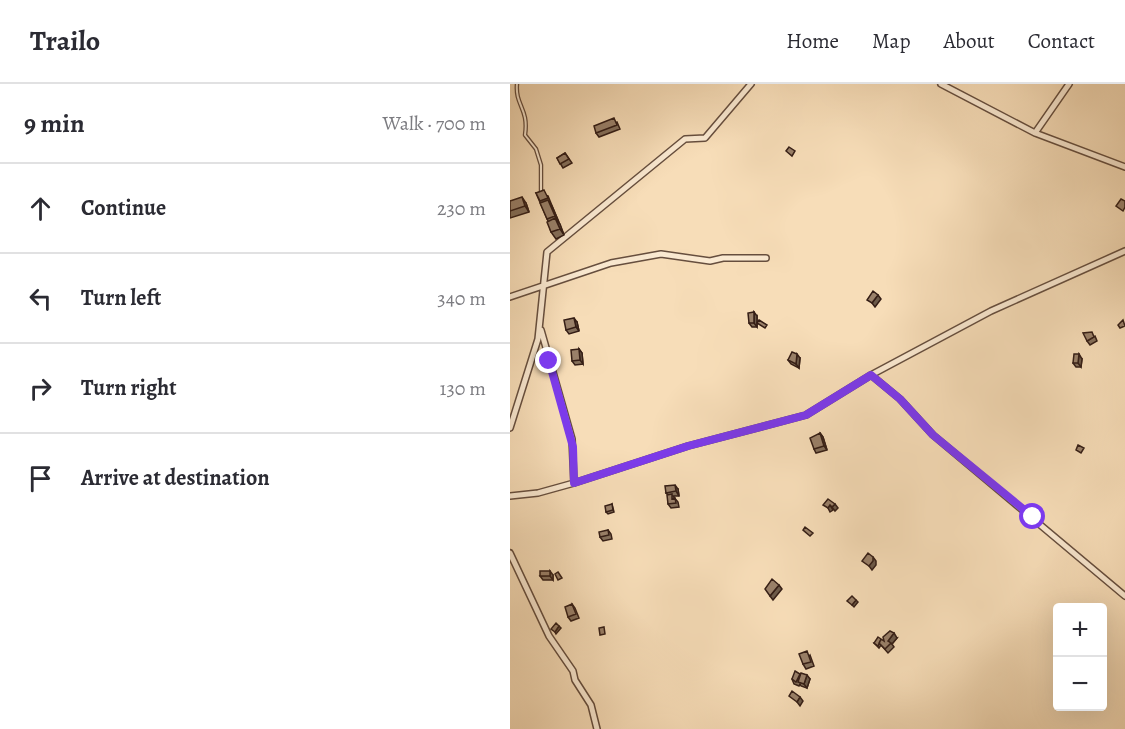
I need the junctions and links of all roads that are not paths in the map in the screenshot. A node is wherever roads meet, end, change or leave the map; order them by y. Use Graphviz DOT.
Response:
graph roads {
  1 [pos="517,84"];
  2 [pos="751,84"];
  3 [pos="941,84"];
  4 [pos="1069,84"];
  5 [pos="1035,133"];
  6 [pos="1125,167"];
  7 [pos="541,191"];
  8 [pos="1125,251"];
  9 [pos="766,258"];
  10 [pos="543,287"];
  11 [pos="510,297"];
  12 [pos="540,325"];
  13 [pos="871,375"];
  14 [pos="510,428"];
  15 [pos="574,483"];
  16 [pos="510,496"];
  17 [pos="510,553"];
  18 [pos="1125,596"];
  19 [pos="597,729"];
  1 -- 7 [label="lane"];
  2 -- 10 [label="street"];
  3 -- 5 [label="street"];
  4 -- 5 [label="street"];
  5 -- 6 [label="street"];
  8 -- 13 [label="street"];
  9 -- 10 [label="street"];
  10 -- 11 [label="street"];
  10 -- 12 [label="street"];
  12 -- 14 [label="street"];
  12 -- 15 [label="street"];
  13 -- 15 [label="street"];
  13 -- 18 [label="street"];
  15 -- 16 [label="street"];
  17 -- 19 [label="street"];
}
